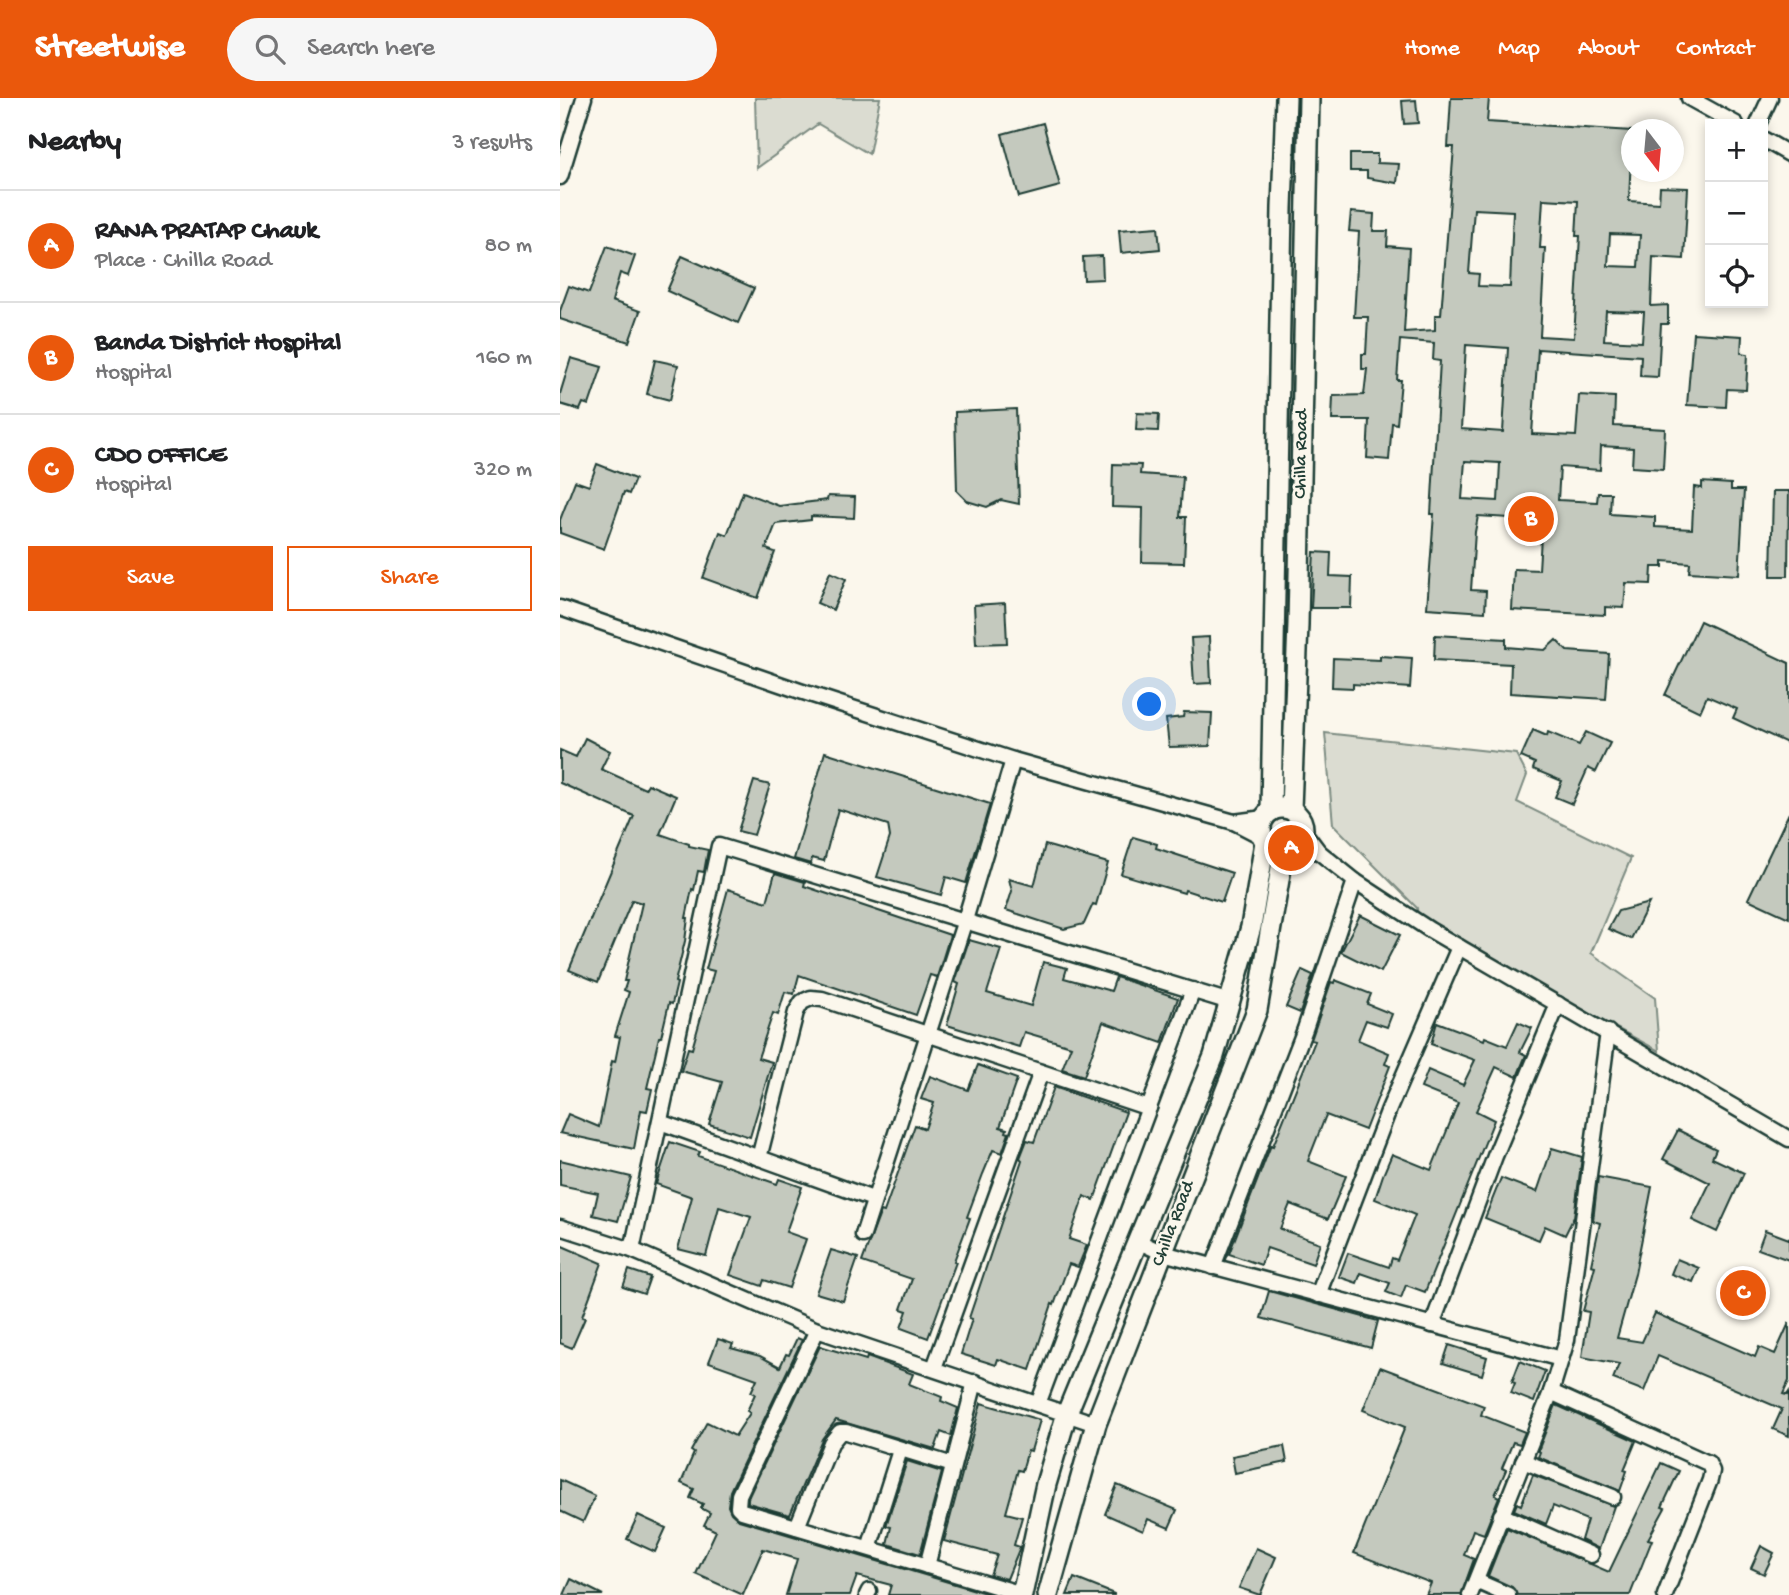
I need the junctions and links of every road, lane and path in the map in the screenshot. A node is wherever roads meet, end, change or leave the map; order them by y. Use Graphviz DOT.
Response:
graph roads {
  1 [pos="584,98"];
  2 [pos="1286,98"];
  3 [pos="1310,98"];
  4 [pos="1689,98"];
  5 [pos="1770,98"];
  6 [pos="1727,119"];
  7 [pos="1760,119"];
  8 [pos="1768,142"];
  9 [pos="1789,154"];
  10 [pos="560,177"];
  11 [pos="1279,387"];
  12 [pos="1303,388"];
  13 [pos="560,608"];
  14 [pos="1013,760"];
  15 [pos="1291,809"];
  16 [pos="1265,826"];
  17 [pos="1294,843"];
  18 [pos="1355,881"];
  19 [pos="965,920"];
  20 [pos="1459,947"];
  21 [pos="1192,990"];
  22 [pos="1230,1002"];
  23 [pos="1558,1004"];
  24 [pos="1608,1032"];
  25 [pos="927,1034"];
  26 [pos="1041,1072"];
  27 [pos="1149,1108"];
  28 [pos="660,1122"];
  29 [pos="1789,1139"];
  30 [pos="760,1158"];
  31 [pos="873,1199"];
  32 [pos="560,1227"];
  33 [pos="863,1234"];
  34 [pos="1137,1241"];
  35 [pos="632,1250"];
  36 [pos="1163,1253"];
  37 [pos="1213,1267"];
  38 [pos="1318,1294"];
  39 [pos="1432,1325"];
  40 [pos="817,1330"];
  41 [pos="1561,1359"];
  42 [pos="934,1367"];
  43 [pos="975,1382"];
  44 [pos="1551,1392"];
  45 [pos="1038,1404"];
  46 [pos="1067,1413"];
  47 [pos="1096,1424"];
  48 [pos="900,1450"];
  49 [pos="1523,1461"];
  50 [pos="953,1465"];
  51 [pos="1613,1497"];
  52 [pos="1501,1515"];
  53 [pos="797,1527"];
  54 [pos="869,1548"];
  55 [pos="1591,1555"];
  56 [pos="927,1566"];
  57 [pos="1476,1581"];
  58 [pos="1022,1594"];
  59 [pos="1048,1595"];
  60 [pos="1470,1595"];
  61 [pos="1508,1595"];
  62 [pos="1665,1595"];
  1 -- 10 [label="street"];
  2 -- 11 [label="main road"];
  3 -- 12 [label="main road, Chilla Road"];
  4 -- 6 [label="street"];
  5 -- 7 [label="street"];
  8 -- 9 [label="street"];
  11 -- 12 [label="main road"];
  11 -- 16 [label="main road"];
  12 -- 15 [label="main road, Chilla Road"];
  13 -- 14 [label="street"];
  14 -- 16 [label="street"];
  14 -- 19 [label="street"];
  15 -- 16 [label="main road"];
  15 -- 17 [label="main road"];
  16 -- 17 [label="main road"];
  16 -- 22 [label="main road"];
  17 -- 18 [label="street"];
  17 -- 36 [label="main road, Chilla Road"];
  18 -- 20 [label="street"];
  18 -- 37 [label="street"];
  19 -- 21 [label="street"];
  19 -- 25 [label="street"];
  19 -- 28 [label="street"];
  20 -- 23 [label="street"];
  20 -- 38 [label="street"];
  21 -- 22 [label="street"];
  21 -- 27 [label="street"];
  22 -- 34 [label="main road"];
  23 -- 24 [label="street"];
  23 -- 39 [label="street"];
  24 -- 29 [label="street"];
  24 -- 41 [label="street"];
  25 -- 26 [label="street"];
  25 -- 30 [label="street"];
  25 -- 31 [label="street"];
  26 -- 27 [label="street"];
  26 -- 42 [label="street"];
  27 -- 45 [label="street"];
  28 -- 30 [label="street"];
  28 -- 35 [label="street"];
  30 -- 31 [label="street"];
  31 -- 33 [label="street"];
  32 -- 35 [label="street"];
  34 -- 36 [label="street"];
  34 -- 46 [label="main road"];
  35 -- 40 [label="street"];
  36 -- 37 [label="street"];
  36 -- 47 [label="main road, Chilla Road"];
  37 -- 38 [label="street"];
  38 -- 39 [label="street"];
  39 -- 41 [label="street"];
  40 -- 42 [label="street"];
  40 -- 53 [label="street"];
  41 -- 44 [label="street"];
  42 -- 43 [label="street"];
  43 -- 45 [label="street"];
  43 -- 50 [label="street"];
  44 -- 49 [label="street"];
  44 -- 62 [label="street"];
  45 -- 46 [label="street"];
  46 -- 47 [label="street"];
  46 -- 58 [label="main road"];
  47 -- 59 [label="main road, Chilla Road"];
  48 -- 50 [label="street"];
  48 -- 53 [label="street"];
  48 -- 54 [label="street"];
  49 -- 51 [label="street"];
  49 -- 52 [label="street"];
  50 -- 56 [label="street"];
  52 -- 55 [label="street"];
  52 -- 57 [label="street"];
  53 -- 54 [label="street"];
  54 -- 56 [label="street"];
  56 -- 58 [label="street"];
  57 -- 60 [label="street"];
  57 -- 61 [label="street"];
}
